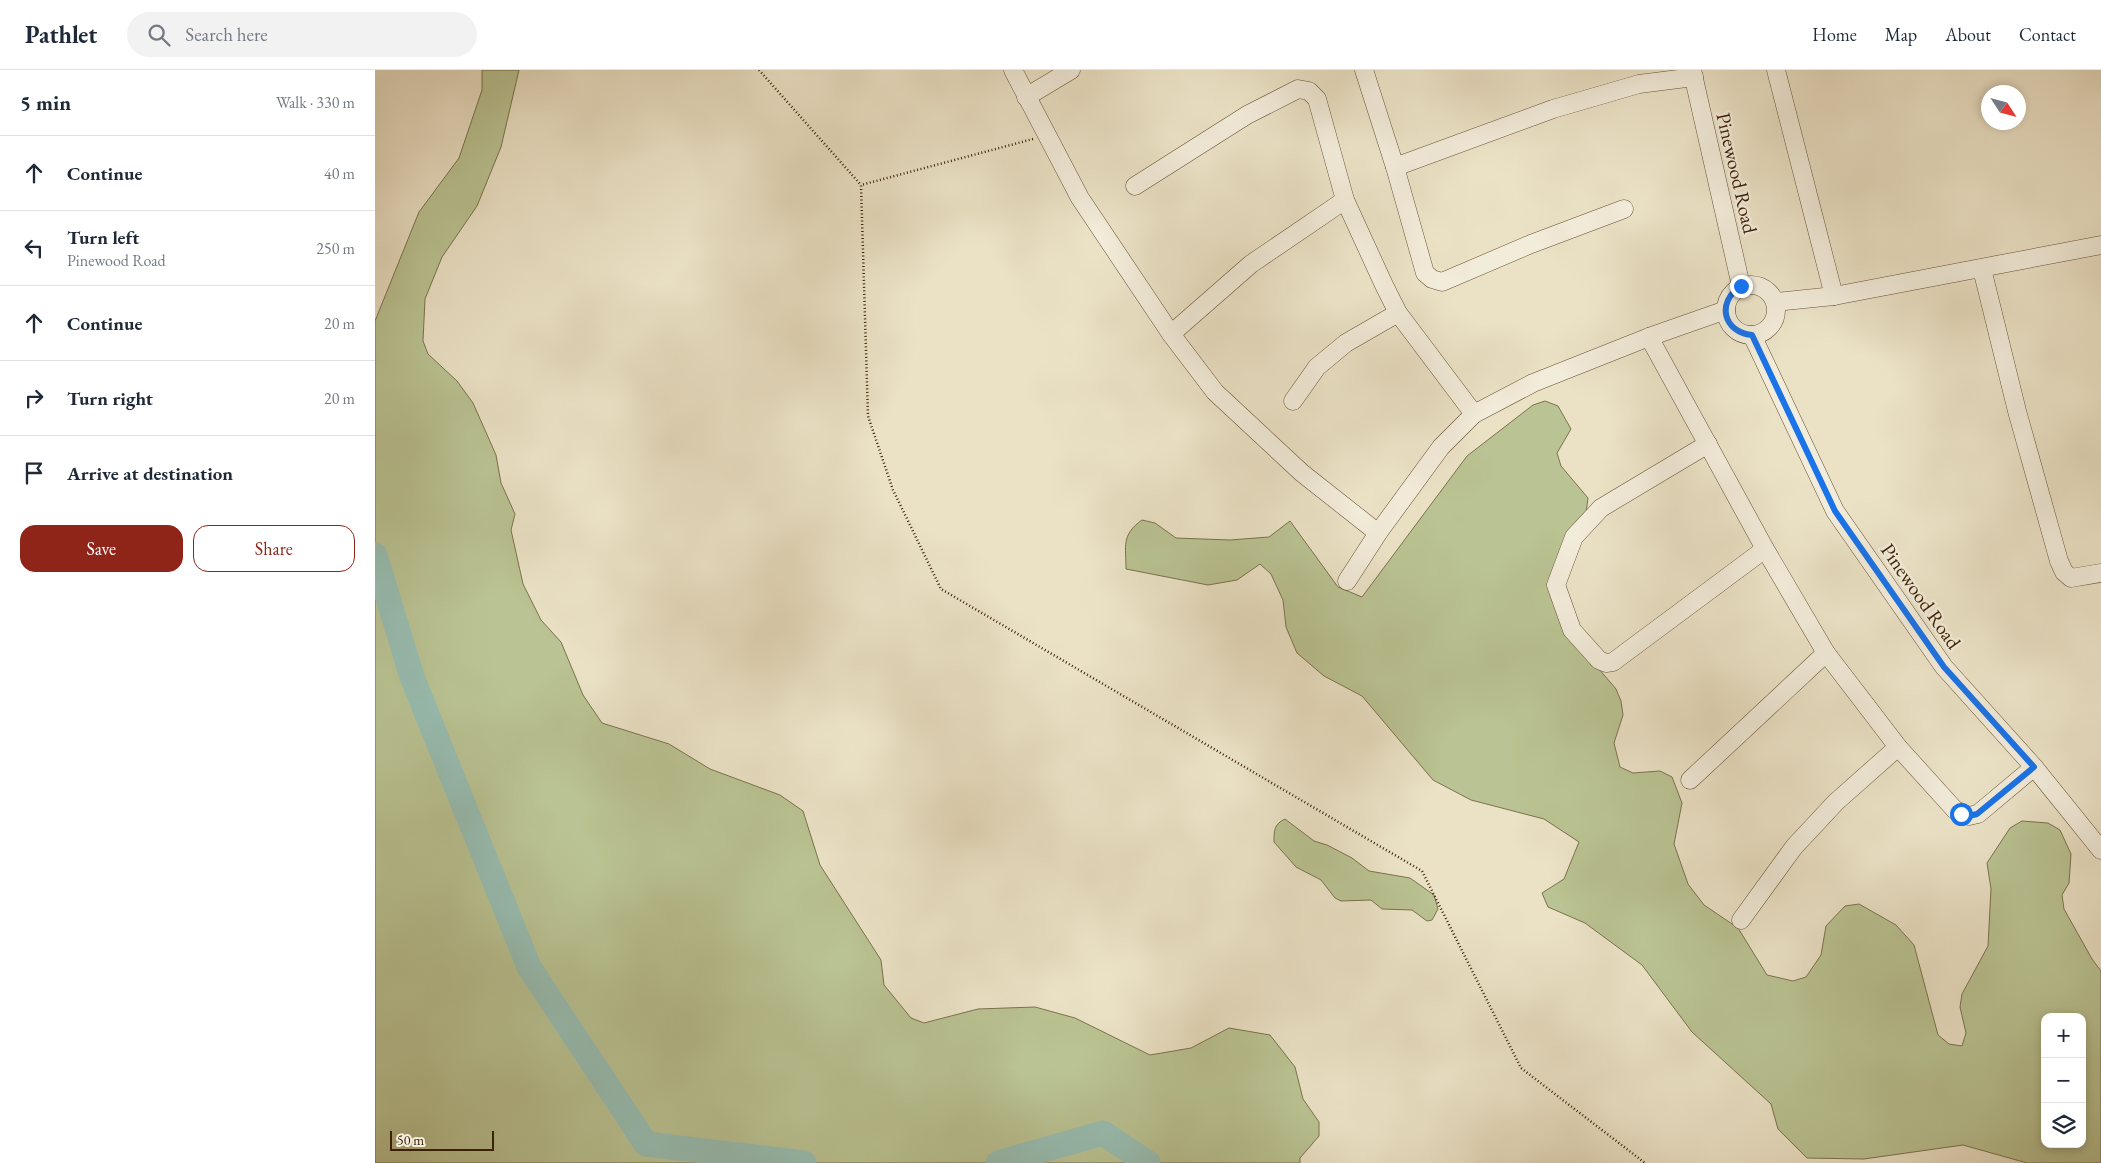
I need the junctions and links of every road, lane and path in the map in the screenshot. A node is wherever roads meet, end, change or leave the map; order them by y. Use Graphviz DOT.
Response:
graph roads {
  1 [pos="759,70"];
  2 [pos="1013,70"];
  3 [pos="1071,70"];
  4 [pos="1364,70"];
  5 [pos="1776,70"];
  6 [pos="1693,74"];
  7 [pos="1026,97"];
  8 [pos="1047,135"];
  9 [pos="1395,167"];
  10 [pos="861,185"];
  11 [pos="1135,186"];
  12 [pos="1345,200"];
  13 [pos="1624,209"];
  14 [pos="2101,245"];
  15 [pos="1981,269"];
  16 [pos="1741,286"];
  17 [pos="1834,296"];
  18 [pos="1775,302"];
  19 [pos="1726,310"];
  20 [pos="1398,313"];
  21 [pos="1171,334"];
  22 [pos="1752,335"];
  23 [pos="1649,337"];
  24 [pos="1293,401"];
  25 [pos="1474,414"];
  26 [pos="1708,444"];
  27 [pos="1377,533"];
  28 [pos="1765,549"];
  29 [pos="2101,573"];
  30 [pos="1347,581"];
  31 [pos="1826,653"];
  32 [pos="1898,747"];
  33 [pos="2034,767"];
  34 [pos="1690,780"];
  35 [pos="2101,850"];
  36 [pos="1741,920"];
  37 [pos="1645,1163"];
  1 -- 10 [label="path"];
  2 -- 7 [label="street"];
  3 -- 7 [label="street"];
  4 -- 9 [label="street"];
  5 -- 17 [label="street"];
  6 -- 9 [label="street"];
  6 -- 16 [label="street, Pinewood Road"];
  7 -- 8 [label="street"];
  8 -- 10 [label="path"];
  8 -- 21 [label="street"];
  9 -- 13 [label="street"];
  10 -- 37 [label="path"];
  11 -- 12 [label="street"];
  12 -- 20 [label="street"];
  12 -- 21 [label="street"];
  14 -- 15 [label="street"];
  15 -- 17 [label="street"];
  15 -- 29 [label="street"];
  16 -- 18 [label="street"];
  16 -- 19 [label="street"];
  17 -- 18 [label="street"];
  18 -- 22 [label="street"];
  19 -- 22 [label="street"];
  19 -- 23 [label="street"];
  20 -- 24 [label="street"];
  20 -- 25 [label="street"];
  21 -- 27 [label="street"];
  22 -- 33 [label="street, Pinewood Road"];
  23 -- 25 [label="street"];
  23 -- 26 [label="street"];
  25 -- 27 [label="street"];
  26 -- 28 [label="street"];
  26 -- 28 [label="street"];
  27 -- 30 [label="street"];
  28 -- 31 [label="street"];
  31 -- 32 [label="street"];
  31 -- 34 [label="street"];
  32 -- 33 [label="street"];
  32 -- 36 [label="street"];
  33 -- 35 [label="street, Pinewood Road"];
}
